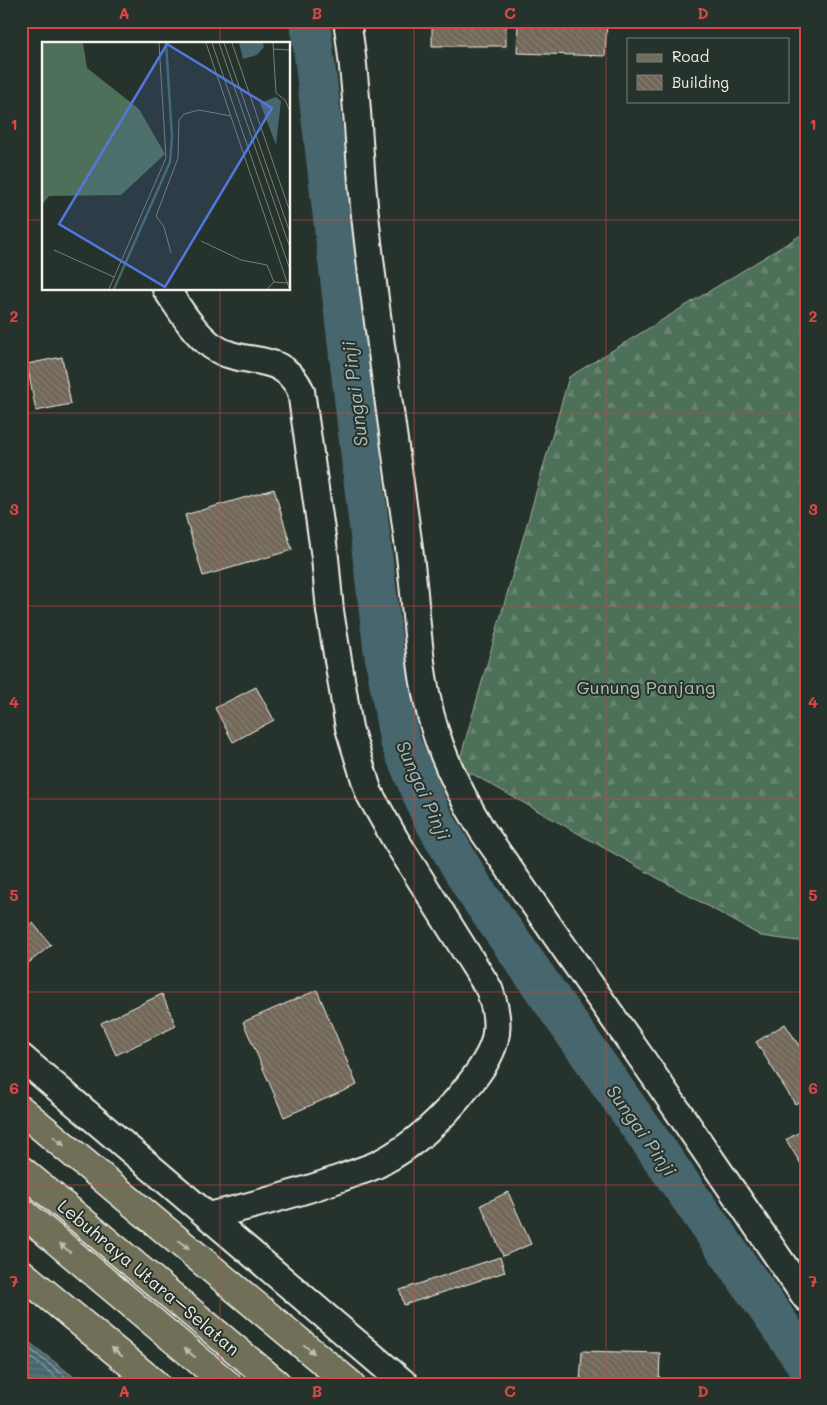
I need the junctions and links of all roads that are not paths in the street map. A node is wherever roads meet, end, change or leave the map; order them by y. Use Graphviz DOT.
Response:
graph roads {
  1 [pos="347,21"];
  2 [pos="167,290"];
  3 [pos="21,1057"];
  4 [pos="21,1110"];
  5 [pos="21,1170"];
  6 [pos="21,1211"];
  7 [pos="209,1216"];
  8 [pos="21,1273"];
  9 [pos="806,1298"];
  10 [pos="155,1384"];
  11 [pos="227,1384"];
  12 [pos="277,1384"];
  13 [pos="350,1384"];
  14 [pos="405,1384"];
  1 -- 9 [label="street"];
  2 -- 7 [label="street"];
  3 -- 7 [label="street"];
  4 -- 13 [label="main road, one-way"];
  5 -- 12 [label="main road, Lebuhraya Utara–Selatan"];
  11 -- 6 [label="main road, Lebuhraya Utara–Selatan, one-way"];
  7 -- 14 [label="street"];
  10 -- 8 [label="main road, one-way"];
}
